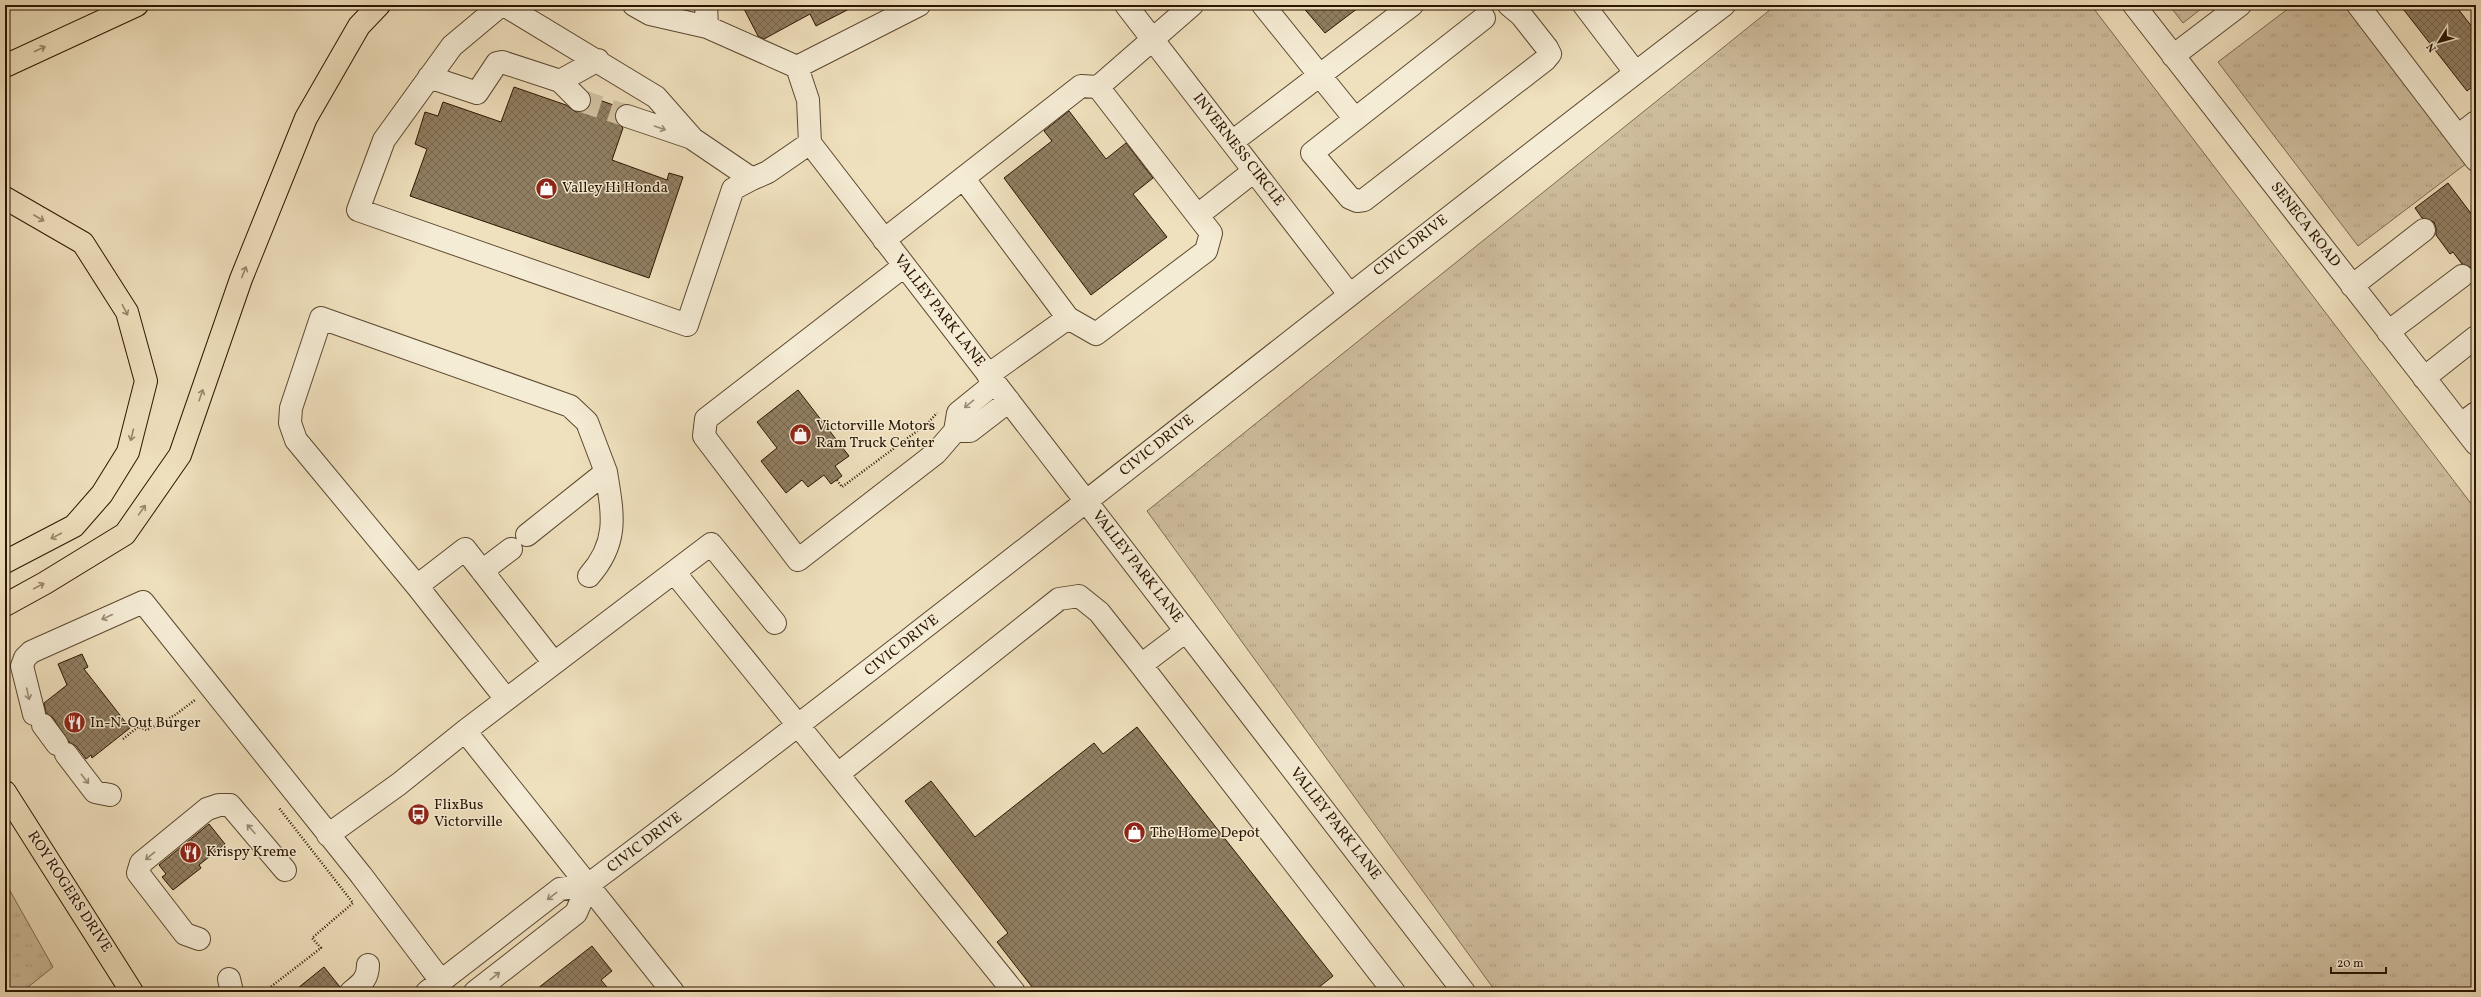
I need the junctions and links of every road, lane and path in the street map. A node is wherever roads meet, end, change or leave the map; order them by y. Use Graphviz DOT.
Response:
graph roads {
  1 [pos="137,5"];
  2 [pos="379,5"];
  3 [pos="501,5"];
  4 [pos="504,5"];
  5 [pos="634,5"];
  6 [pos="706,5"];
  7 [pos="919,5"];
  8 [pos="1126,5"];
  9 [pos="1192,5"];
  10 [pos="1263,5"];
  11 [pos="1412,5"];
  12 [pos="1502,5"];
  13 [pos="1509,5"];
  14 [pos="1584,5"];
  15 [pos="1724,5"];
  16 [pos="2134,5"];
  17 [pos="2240,5"];
  18 [pos="2358,5"];
  19 [pos="1479,12"];
  20 [pos="707,26"];
  21 [pos="1154,40"];
  22 [pos="2173,56"];
  23 [pos="598,60"];
  24 [pos="5,66"];
  25 [pos="797,67"];
  26 [pos="1635,72"];
  27 [pos="1319,76"];
  28 [pos="429,77"];
  29 [pos="560,81"];
  30 [pos="1098,86"];
  31 [pos="579,100"];
  32 [pos="627,116"];
  33 [pos="1355,119"];
  34 [pos="2476,122"];
  35 [pos="2458,136"];
  36 [pos="693,139"];
  37 [pos="1232,142"];
  38 [pos="810,144"];
  39 [pos="2476,160"];
  40 [pos="1254,171"];
  41 [pos="752,179"];
  42 [pos="964,179"];
  43 [pos="5,198"];
  44 [pos="1198,215"];
  45 [pos="2424,230"];
  46 [pos="884,240"];
  47 [pos="904,266"];
  48 [pos="2462,276"];
  49 [pos="2352,286"];
  50 [pos="1349,294"];
  51 [pos="1068,318"];
  52 [pos="2388,332"];
  53 [pos="2476,337"];
  54 [pos="2424,378"];
  55 [pos="991,379"];
  56 [pos="1009,401"];
  57 [pos="938,412"];
  58 [pos="2468,419"];
  59 [pos="955,431"];
  60 [pos="2476,444"];
  61 [pos="606,472"];
  62 [pos="837,480"];
  63 [pos="1086,502"];
  64 [pos="5,562"];
  65 [pos="482,571"];
  66 [pos="674,572"];
  67 [pos="589,576"];
  68 [pos="417,586"];
  69 [pos="5,605"];
  70 [pos="775,623"];
  71 [pos="1186,631"];
  72 [pos="554,663"];
  73 [pos="1142,665"];
  74 [pos="506,699"];
  75 [pos="798,727"];
  76 [pos="466,731"];
  77 [pos="838,774"];
  78 [pos="5,792"];
  79 [pos="110,795"];
  80 [pos="328,835"];
  81 [pos="285,870"];
  82 [pos="588,885"];
  83 [pos="199,938"];
  84 [pos="368,965"];
  85 [pos="434,987"];
  86 [pos="132,992"];
  87 [pos="351,992"];
  88 [pos="475,992"];
  89 [pos="673,992"];
  90 [pos="1014,992"];
  91 [pos="1394,992"];
  92 [pos="1464,992"];
  24 -- 1 [label="main road, one-way"];
  69 -- 2 [label="main road, one-way"];
  3 -- 28 [label="street"];
  4 -- 23 [label="street"];
  5 -- 20 [label="street"];
  6 -- 20 [label="street"];
  7 -- 25 [label="street"];
  8 -- 21 [label="street, INVERNESS CIRCLE"];
  9 -- 21 [label="street"];
  10 -- 27 [label="street"];
  11 -- 27 [label="street"];
  12 -- 19 [label="street"];
  13 -- 33 [label="street"];
  14 -- 26 [label="street"];
  15 -- 26 [label="street, CIVIC DRIVE"];
  16 -- 22 [label="street, SENECA ROAD"];
  17 -- 22 [label="street"];
  18 -- 35 [label="street"];
  19 -- 33 [label="street"];
  20 -- 25 [label="street"];
  21 -- 30 [label="street"];
  21 -- 37 [label="street, INVERNESS CIRCLE"];
  22 -- 49 [label="street, SENECA ROAD"];
  23 -- 29 [label="street"];
  23 -- 36 [label="street"];
  25 -- 38 [label="street"];
  26 -- 50 [label="street, CIVIC DRIVE"];
  27 -- 33 [label="street"];
  27 -- 37 [label="street"];
  28 -- 29 [label="street"];
  28 -- 41 [label="street"];
  29 -- 31 [label="street"];
  30 -- 42 [label="street"];
  30 -- 44 [label="street"];
  32 -- 36 [label="street, one-way"];
  34 -- 35 [label="street"];
  35 -- 39 [label="street"];
  36 -- 41 [label="street"];
  37 -- 40 [label="street, INVERNESS CIRCLE"];
  38 -- 41 [label="street"];
  38 -- 46 [label="street, VALLEY PARK LANE"];
  40 -- 44 [label="street"];
  40 -- 50 [label="street, INVERNESS CIRCLE"];
  42 -- 46 [label="street"];
  42 -- 51 [label="street"];
  43 -- 64 [label="main road, one-way"];
  44 -- 51 [label="street"];
  45 -- 49 [label="street"];
  46 -- 47 [label="street, VALLEY PARK LANE"];
  47 -- 55 [label="street, VALLEY PARK LANE"];
  47 -- 59 [label="street"];
  48 -- 52 [label="street"];
  49 -- 52 [label="street, SENECA ROAD"];
  50 -- 63 [label="street, CIVIC DRIVE"];
  51 -- 55 [label="street"];
  52 -- 54 [label="street, SENECA ROAD"];
  53 -- 54 [label="street"];
  54 -- 58 [label="street, SENECA ROAD"];
  55 -- 56 [label="street, VALLEY PARK LANE"];
  55 -- 59 [label="street, one-way"];
  56 -- 59 [label="street"];
  56 -- 63 [label="street, VALLEY PARK LANE"];
  57 -- 62 [label="path"];
  58 -- 60 [label="street, SENECA ROAD"];
  61 -- 65 [label="street"];
  61 -- 67 [label="street"];
  61 -- 68 [label="street"];
  63 -- 71 [label="street, VALLEY PARK LANE"];
  63 -- 75 [label="street, CIVIC DRIVE"];
  65 -- 68 [label="street"];
  65 -- 72 [label="street"];
  66 -- 70 [label="street"];
  66 -- 72 [label="street"];
  66 -- 75 [label="street"];
  68 -- 74 [label="street"];
  71 -- 73 [label="street"];
  71 -- 92 [label="street, VALLEY PARK LANE"];
  72 -- 74 [label="street"];
  73 -- 77 [label="street"];
  73 -- 91 [label="street"];
  74 -- 76 [label="street"];
  75 -- 77 [label="street"];
  75 -- 82 [label="street, CIVIC DRIVE"];
  76 -- 80 [label="street"];
  76 -- 82 [label="street"];
  77 -- 90 [label="street"];
  78 -- 86 [label="main road, ROY ROGERS DRIVE"];
  80 -- 79 [label="street, one-way"];
  80 -- 85 [label="street"];
  81 -- 83 [label="street, one-way"];
  82 -- 85 [label="street, CIVIC DRIVE, one-way"];
  88 -- 82 [label="street, one-way"];
  82 -- 89 [label="street"];
  84 -- 87 [label="street"];
}
